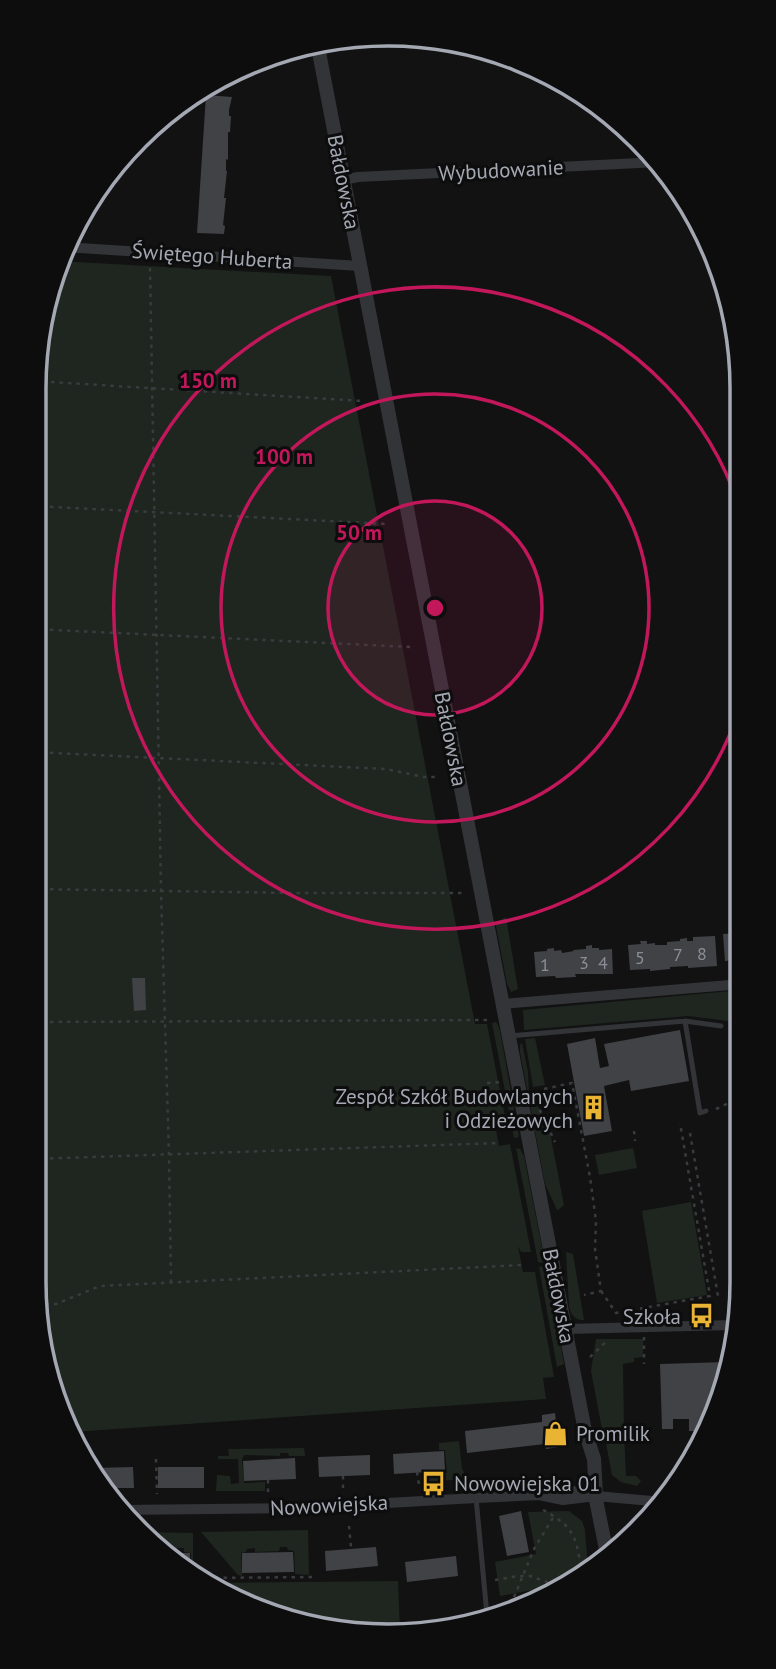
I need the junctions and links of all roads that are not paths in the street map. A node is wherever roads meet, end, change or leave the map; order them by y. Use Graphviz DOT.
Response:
graph roads {
  1 [pos="319,52"];
  2 [pos="647,163"];
  3 [pos="343,180"];
  4 [pos="76,248"];
  5 [pos="360,266"];
  6 [pos="730,985"];
  7 [pos="503,1004"];
  8 [pos="685,1021"];
  9 [pos="721,1026"];
  10 [pos="509,1036"];
  11 [pos="706,1111"];
  12 [pos="728,1325"];
  13 [pos="565,1329"];
  14 [pos="596,1496"];
  15 [pos="476,1498"];
  16 [pos="651,1501"];
  17 [pos="133,1510"];
  18 [pos="605,1546"];
  19 [pos="486,1609"];
  1 -- 3 [label="street, Bałdowska"];
  2 -- 3 [label="street, Wybudowanie"];
  3 -- 5 [label="street, Bałdowska"];
  4 -- 5 [label="street, Świętego Huberta"];
  5 -- 7 [label="street, Bałdowska"];
  6 -- 7 [label="street"];
  7 -- 10 [label="street, Bałdowska"];
  8 -- 9 [label="lane"];
  8 -- 10 [label="lane"];
  8 -- 11 [label="lane"];
  10 -- 13 [label="street, Bałdowska"];
  12 -- 13 [label="street"];
  13 -- 14 [label="street, Bałdowska"];
  14 -- 15 [label="street, Nowowiejska"];
  14 -- 16 [label="street, Nowowiejska"];
  14 -- 18 [label="street, Bałdowska"];
  15 -- 17 [label="street, Nowowiejska"];
  15 -- 19 [label="lane"];
}
